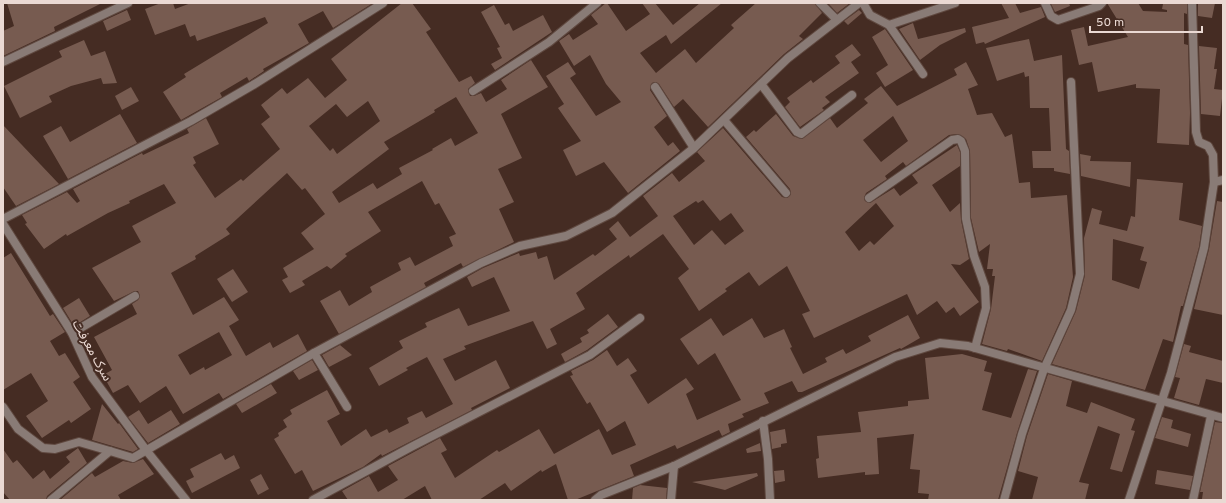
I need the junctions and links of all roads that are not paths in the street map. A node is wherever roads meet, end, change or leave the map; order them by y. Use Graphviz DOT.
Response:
graph roads {
  1 [pos="128,3"];
  2 [pos="383,3"];
  3 [pos="597,3"];
  4 [pos="820,3"];
  5 [pos="859,3"];
  6 [pos="863,3"];
  7 [pos="955,3"];
  8 [pos="1045,3"];
  9 [pos="1102,3"];
  10 [pos="1192,3"];
  11 [pos="837,20"];
  12 [pos="889,24"];
  13 [pos="3,62"];
  14 [pos="922,74"];
  15 [pos="1071,82"];
  16 [pos="761,84"];
  17 [pos="655,87"];
  18 [pos="473,91"];
  19 [pos="852,95"];
  20 [pos="724,120"];
  21 [pos="694,148"];
  22 [pos="1223,180"];
  23 [pos="1214,182"];
  24 [pos="786,193"];
  25 [pos="870,198"];
  26 [pos="3,219"];
  27 [pos="3,224"];
  28 [pos="135,296"];
  29 [pos="640,318"];
  30 [pos="72,333"];
  31 [pos="975,348"];
  32 [pos="314,353"];
  33 [pos="1044,369"];
  34 [pos="1162,401"];
  35 [pos="3,407"];
  36 [pos="347,407"];
  37 [pos="1211,416"];
  38 [pos="1223,418"];
  39 [pos="763,421"];
  40 [pos="146,450"];
  41 [pos="110,451"];
  42 [pos="674,466"];
  43 [pos="51,500"];
  44 [pos="186,500"];
  45 [pos="313,500"];
  46 [pos="595,500"];
  47 [pos="671,500"];
  48 [pos="770,500"];
  49 [pos="1004,500"];
  50 [pos="1129,500"];
  51 [pos="1193,500"];
  1 -- 13 [label="street"];
  2 -- 26 [label="street"];
  3 -- 18 [label="street"];
  4 -- 11 [label="street"];
  5 -- 11 [label="street"];
  6 -- 12 [label="street"];
  7 -- 12 [label="street"];
  8 -- 9 [label="street"];
  10 -- 23 [label="street"];
  11 -- 16 [label="street"];
  12 -- 14 [label="street"];
  15 -- 33 [label="street"];
  16 -- 19 [label="street"];
  16 -- 20 [label="street"];
  17 -- 21 [label="street"];
  20 -- 21 [label="street"];
  20 -- 24 [label="street"];
  21 -- 32 [label="street"];
  22 -- 23 [label="street"];
  23 -- 34 [label="street"];
  25 -- 31 [label="street"];
  27 -- 30 [label="street, سرک معرفت"];
  28 -- 30 [label="street"];
  29 -- 45 [label="street"];
  30 -- 40 [label="street, سرک معرفت"];
  31 -- 33 [label="street"];
  31 -- 39 [label="street"];
  32 -- 36 [label="street"];
  32 -- 40 [label="street"];
  33 -- 34 [label="street"];
  33 -- 49 [label="street"];
  34 -- 37 [label="street"];
  34 -- 50 [label="street"];
  35 -- 41 [label="street"];
  37 -- 38 [label="street"];
  37 -- 51 [label="street"];
  39 -- 42 [label="street"];
  39 -- 48 [label="street"];
  40 -- 41 [label="street"];
  40 -- 44 [label="street, سرک معرفت"];
  41 -- 43 [label="street"];
  42 -- 46 [label="street"];
  42 -- 47 [label="street"];
}
